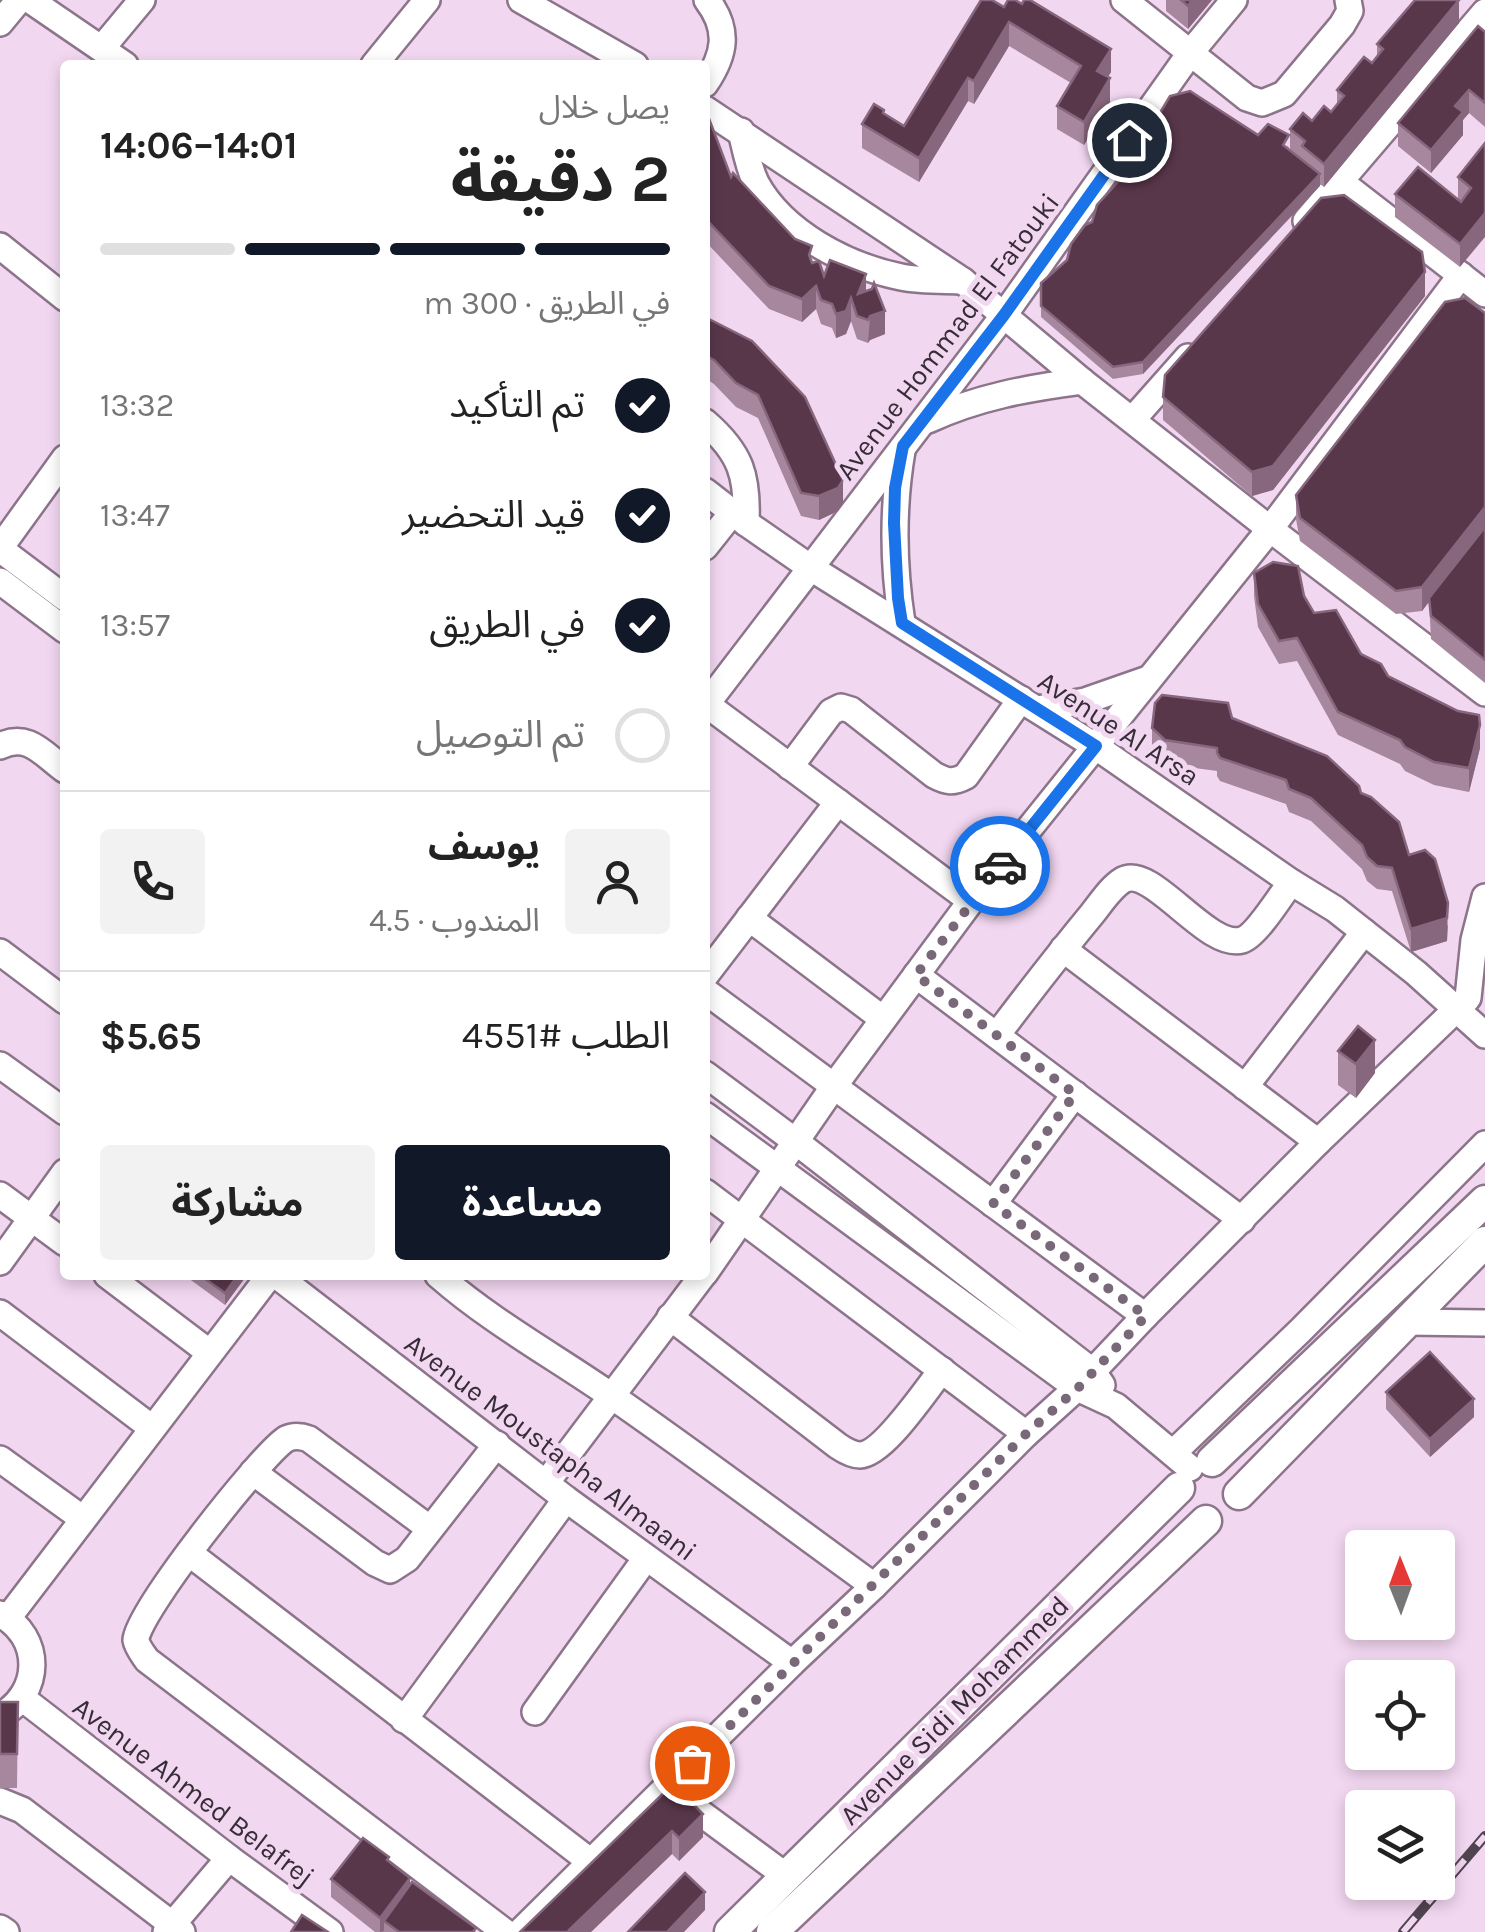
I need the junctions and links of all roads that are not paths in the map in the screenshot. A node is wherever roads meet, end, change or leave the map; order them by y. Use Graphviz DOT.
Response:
graph roads {
  1 [pos="18,0"];
  2 [pos="30,0"];
  3 [pos="142,0"];
  4 [pos="427,0"];
  5 [pos="521,0"];
  6 [pos="707,0"];
  7 [pos="1124,0"];
  8 [pos="1234,0"];
  9 [pos="1348,0"];
  10 [pos="1477,0"];
  11 [pos="1485,10"];
  12 [pos="0,24"];
  13 [pos="102,48"];
  14 [pos="1192,52"];
  15 [pos="118,60"];
  16 [pos="378,60"];
  17 [pos="623,60"];
  18 [pos="710,77"];
  19 [pos="710,111"];
  20 [pos="741,131"];
  21 [pos="1341,182"];
  22 [pos="1289,241"];
  23 [pos="0,246"];
  24 [pos="1460,275"];
  25 [pos="963,281"];
  26 [pos="60,294"];
  27 [pos="1485,294"];
  28 [pos="1004,315"];
  29 [pos="1198,345"];
  30 [pos="1082,381"];
  31 [pos="1133,419"];
  32 [pos="921,422"];
  33 [pos="710,427"];
  34 [pos="903,446"];
  35 [pos="60,466"];
  36 [pos="710,495"];
  37 [pos="739,518"];
  38 [pos="1270,529"];
  39 [pos="710,543"];
  40 [pos="0,549"];
  41 [pos="811,568"];
  42 [pos="0,582"];
  43 [pos="60,594"];
  44 [pos="902,623"];
  45 [pos="60,626"];
  46 [pos="1150,678"];
  47 [pos="1485,693"];
  48 [pos="710,700"];
  49 [pos="1029,704"];
  50 [pos="710,708"];
  51 [pos="0,746"];
  52 [pos="1096,746"];
  53 [pos="60,766"];
  54 [pos="790,767"];
  55 [pos="838,802"];
  56 [pos="1292,882"];
  57 [pos="1485,896"];
  58 [pos="972,901"];
  59 [pos="750,918"];
  60 [pos="1364,932"];
  61 [pos="1064,948"];
  62 [pos="0,952"];
  63 [pos="710,970"];
  64 [pos="916,975"];
  65 [pos="710,995"];
  66 [pos="60,997"];
  67 [pos="1458,1009"];
  68 [pos="883,1019"];
  69 [pos="997,1035"];
  70 [pos="1485,1035"];
  71 [pos="0,1065"];
  72 [pos="710,1078"];
  73 [pos="834,1086"];
  74 [pos="1245,1087"];
  75 [pos="1075,1094"];
  76 [pos="60,1108"];
  77 [pos="710,1119"];
  78 [pos="795,1141"];
  79 [pos="1318,1142"];
  80 [pos="1485,1144"];
  81 [pos="776,1168"];
  82 [pos="60,1178"];
  83 [pos="0,1195"];
  84 [pos="710,1196"];
  85 [pos="1485,1201"];
  86 [pos="993,1204"];
  87 [pos="30,1217"];
  88 [pos="742,1219"];
  89 [pos="1242,1220"];
  90 [pos="60,1239"];
  91 [pos="1485,1242"];
  92 [pos="0,1262"];
  93 [pos="710,1266"];
  94 [pos="114,1280"];
  95 [pos="269,1280"];
  96 [pos="280,1280"];
  97 [pos="444,1280"];
  98 [pos="699,1280"];
  99 [pos="0,1313"];
  100 [pos="1146,1316"];
  101 [pos="670,1317"];
  102 [pos="1405,1322"];
  103 [pos="1485,1324"];
  104 [pos="210,1353"];
  105 [pos="942,1370"];
  106 [pos="1085,1380"];
  107 [pos="612,1396"];
  108 [pos="152,1428"];
  109 [pos="1026,1434"];
  110 [pos="497,1444"];
  111 [pos="7,1465"];
  112 [pos="1188,1467"];
  113 [pos="253,1472"];
  114 [pos="556,1491"];
  115 [pos="0,1493"];
  116 [pos="1239,1494"];
  117 [pos="83,1520"];
  118 [pos="1206,1521"];
  119 [pos="429,1528"];
  120 [pos="189,1553"];
  121 [pos="646,1558"];
  122 [pos="874,1586"];
  123 [pos="4,1616"];
  124 [pos="792,1663"];
  125 [pos="22,1698"];
  126 [pos="535,1712"];
  127 [pos="0,1716"];
  128 [pos="404,1720"];
  129 [pos="667,1788"];
  130 [pos="0,1801"];
  131 [pos="228,1858"];
  132 [pos="590,1862"];
  133 [pos="786,1876"];
  134 [pos="173,1929"];
  135 [pos="330,1932"];
  136 [pos="505,1932"];
  137 [pos="520,1932"];
  138 [pos="730,1932"];
  139 [pos="772,1932"];
  1 -- 12 [label="street"];
  2 -- 13 [label="street"];
  3 -- 13 [label="street"];
  4 -- 16 [label="street"];
  5 -- 17 [label="street"];
  6 -- 18 [label="street"];
  7 -- 14 [label="street"];
  8 -- 14 [label="street, Avenue Hommad El Fatouki"];
  9 -- 14 [label="street"];
  10 -- 11 [label="street"];
  11 -- 21 [label="street"];
  13 -- 15 [label="street"];
  14 -- 28 [label="street, Avenue Hommad El Fatouki"];
  19 -- 20 [label="street"];
  20 -- 25 [label="street"];
  20 -- 25 [label="street"];
  21 -- 22 [label="street"];
  21 -- 24 [label="street"];
  23 -- 26 [label="street"];
  24 -- 27 [label="street"];
  24 -- 38 [label="street"];
  25 -- 28 [label="street"];
  28 -- 30 [label="street"];
  28 -- 32 [label="street, Avenue Hommad El Fatouki"];
  29 -- 31 [label="street"];
  30 -- 31 [label="street"];
  30 -- 32 [label="street"];
  31 -- 38 [label="street"];
  32 -- 34 [label="street, Avenue Hommad El Fatouki"];
  33 -- 37 [label="street"];
  34 -- 41 [label="street, Avenue Hommad El Fatouki"];
  34 -- 44 [label="street"];
  35 -- 40 [label="street"];
  36 -- 37 [label="street, Avenue Al Arsa"];
  37 -- 39 [label="street"];
  37 -- 41 [label="street, Avenue Al Arsa"];
  38 -- 46 [label="street"];
  38 -- 47 [label="street"];
  40 -- 43 [label="street"];
  41 -- 44 [label="street, Avenue Al Arsa"];
  41 -- 48 [label="street, Avenue Hommad El Fatouki"];
  42 -- 45 [label="street"];
  44 -- 49 [label="street, Avenue Al Arsa"];
  46 -- 49 [label="street"];
  46 -- 52 [label="street"];
  49 -- 52 [label="street, Avenue Al Arsa"];
  49 -- 54 [label="street"];
  50 -- 54 [label="street"];
  51 -- 53 [label="street"];
  52 -- 56 [label="street, Avenue Al Arsa"];
  52 -- 58 [label="street"];
  54 -- 55 [label="street"];
  55 -- 58 [label="street"];
  55 -- 59 [label="street"];
  56 -- 60 [label="street, Avenue Al Arsa"];
  56 -- 61 [label="street"];
  57 -- 67 [label="street"];
  58 -- 64 [label="street"];
  59 -- 63 [label="street"];
  59 -- 68 [label="street"];
  60 -- 67 [label="street, Avenue Al Arsa"];
  60 -- 74 [label="street"];
  61 -- 69 [label="street"];
  61 -- 74 [label="street"];
  62 -- 66 [label="street"];
  64 -- 68 [label="street"];
  64 -- 69 [label="street"];
  65 -- 73 [label="street"];
  67 -- 70 [label="street, Avenue Al Arsa"];
  67 -- 79 [label="street"];
  68 -- 73 [label="street"];
  69 -- 75 [label="street"];
  71 -- 76 [label="street"];
  72 -- 78 [label="street"];
  73 -- 78 [label="street"];
  73 -- 86 [label="street"];
  74 -- 79 [label="street"];
  75 -- 86 [label="street"];
  75 -- 89 [label="street"];
  77 -- 81 [label="street"];
  78 -- 81 [label="street"];
  78 -- 106 [label="street"];
  79 -- 89 [label="street"];
  80 -- 112 [label="street"];
  81 -- 88 [label="street"];
  81 -- 106 [label="street"];
  82 -- 87 [label="street"];
  83 -- 87 [label="street"];
  84 -- 88 [label="street"];
  85 -- 112 [label="main road, Avenue Sidi Mohammed"];
  86 -- 100 [label="street"];
  87 -- 90 [label="street"];
  87 -- 92 [label="street"];
  88 -- 93 [label="street"];
  88 -- 105 [label="street"];
  89 -- 100 [label="street"];
  91 -- 102 [label="main road"];
  94 -- 104 [label="street"];
  95 -- 104 [label="street"];
  96 -- 110 [label="street, Avenue Moustapha Almaani"];
  97 -- 107 [label="street"];
  98 -- 101 [label="street"];
  99 -- 108 [label="street"];
  100 -- 106 [label="street"];
  101 -- 105 [label="street"];
  101 -- 107 [label="street"];
  102 -- 103 [label="street"];
  102 -- 116 [label="main road"];
  104 -- 108 [label="street"];
  105 -- 109 [label="street"];
  106 -- 109 [label="street"];
  106 -- 112 [label="street"];
  107 -- 114 [label="street"];
  107 -- 122 [label="street"];
  108 -- 117 [label="street"];
  109 -- 122 [label="street"];
  110 -- 114 [label="street, Avenue Moustapha Almaani"];
  110 -- 119 [label="street"];
  111 -- 115 [label="street"];
  111 -- 117 [label="street"];
  112 -- 116 [label="main road"];
  112 -- 118 [label="main road"];
  112 -- 133 [label="main road, Avenue Sidi Mohammed"];
  113 -- 119 [label="street"];
  113 -- 119 [label="street"];
  113 -- 120 [label="street"];
  114 -- 121 [label="street, Avenue Moustapha Almaani"];
  114 -- 128 [label="street"];
  116 -- 118 [label="main road"];
  117 -- 123 [label="street"];
  118 -- 139 [label="main road, Avenue Sidi Mohammed"];
  120 -- 128 [label="street"];
  120 -- 136 [label="street"];
  121 -- 124 [label="street, Avenue Moustapha Almaani"];
  121 -- 126 [label="street"];
  122 -- 124 [label="street"];
  123 -- 125 [label="street"];
  124 -- 129 [label="street"];
  125 -- 127 [label="street"];
  125 -- 131 [label="street, Avenue Ahmed Belafrej"];
  128 -- 132 [label="street"];
  129 -- 132 [label="street"];
  129 -- 133 [label="street"];
  130 -- 134 [label="street"];
  131 -- 134 [label="street"];
  131 -- 135 [label="street, Avenue Ahmed Belafrej"];
  132 -- 137 [label="street"];
  133 -- 138 [label="main road, Avenue Sidi Mohammed"];
}
